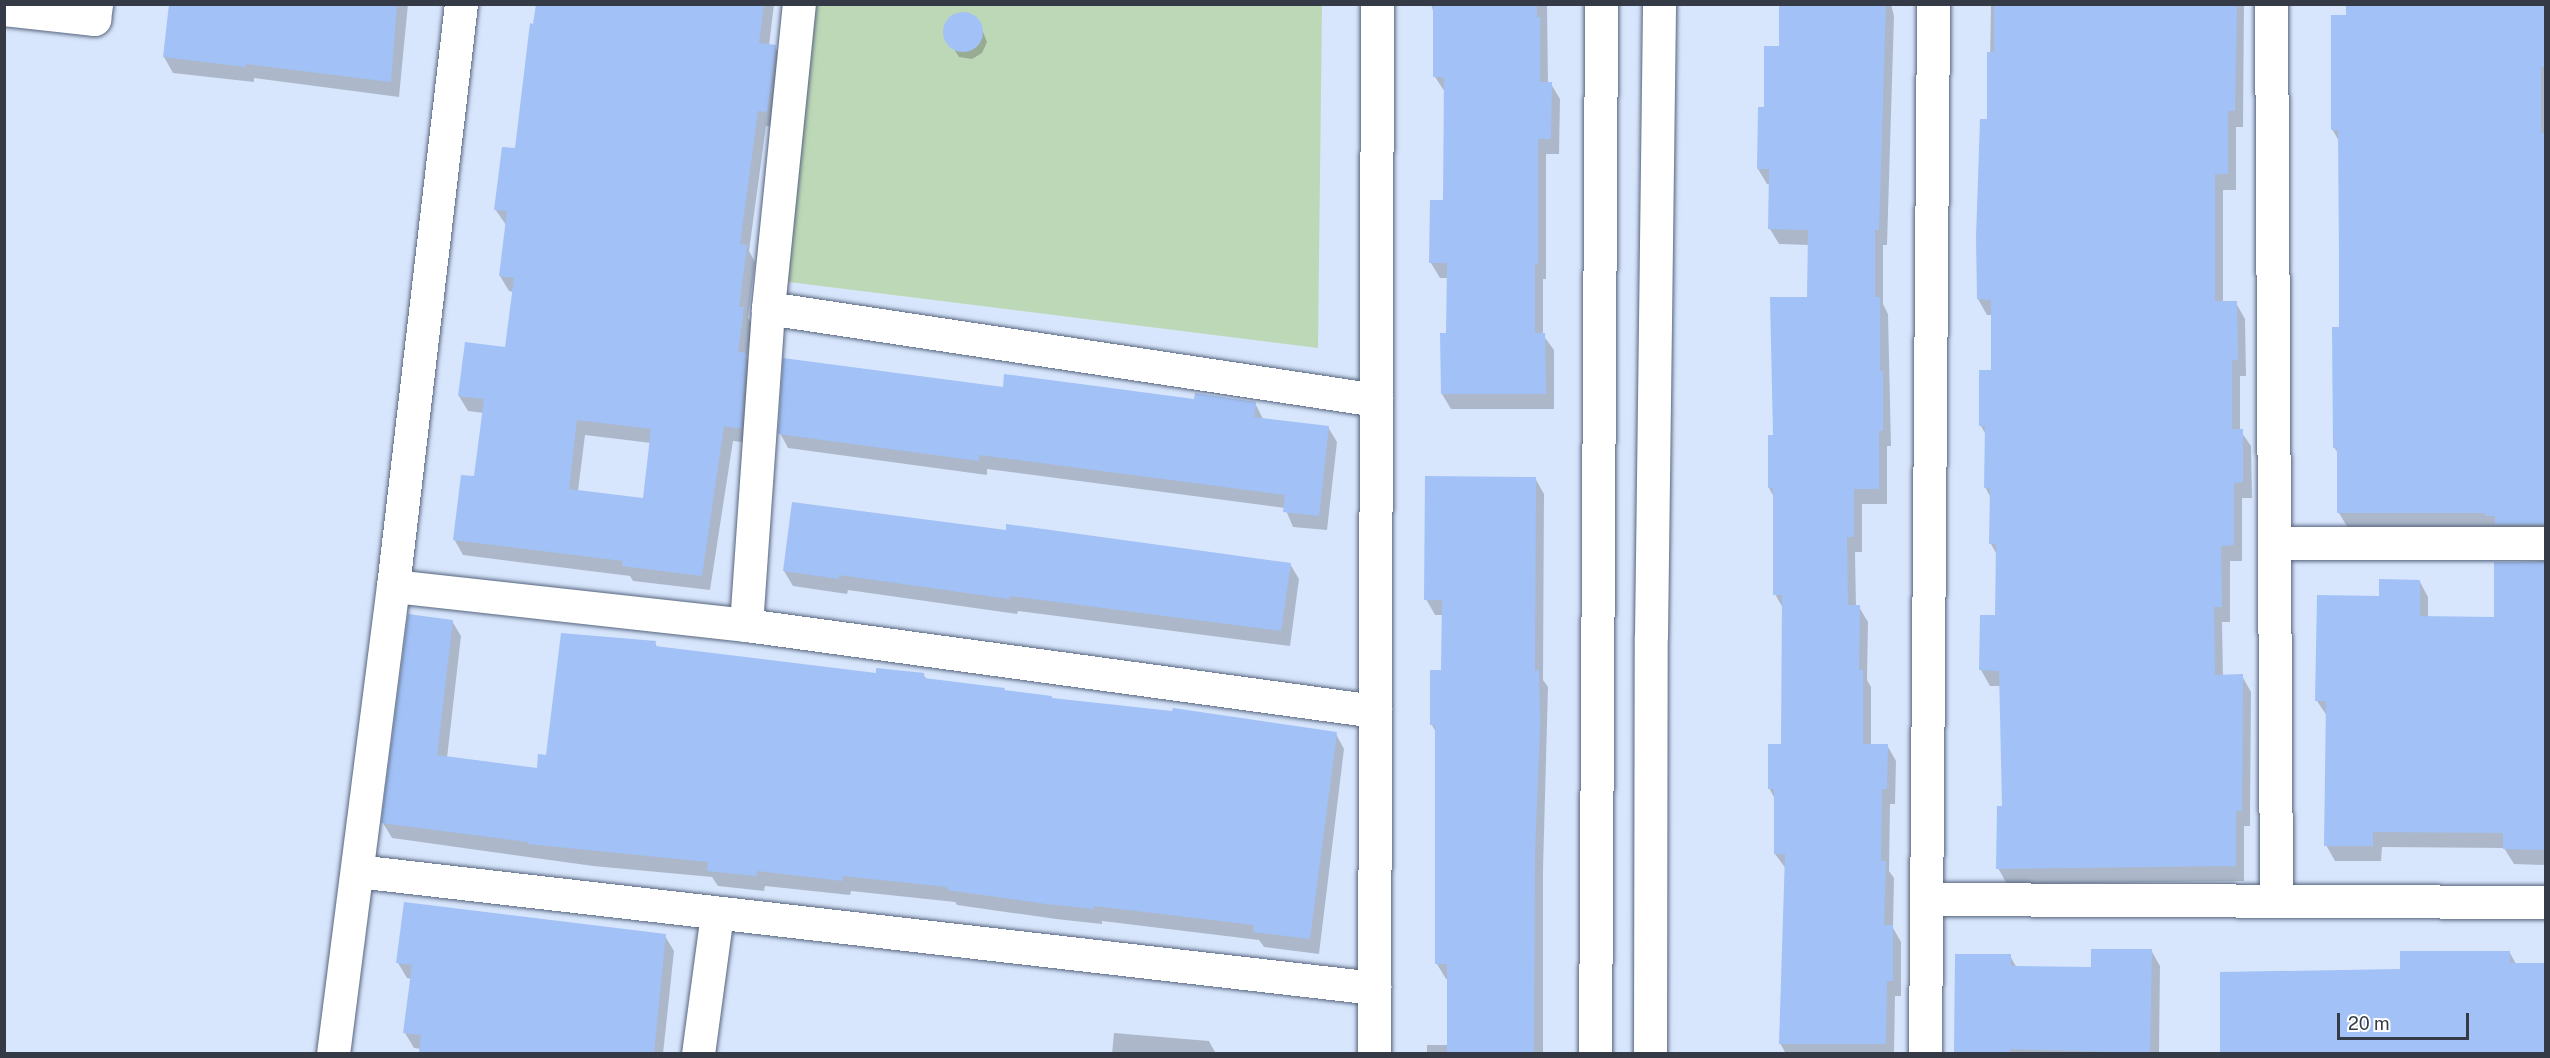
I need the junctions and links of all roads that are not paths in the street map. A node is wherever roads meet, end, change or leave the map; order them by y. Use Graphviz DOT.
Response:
graph roads {
  1 [pos="96,4"];
  2 [pos="461,4"];
  3 [pos="799,4"];
  4 [pos="1377,4"];
  5 [pos="1601,4"];
  6 [pos="1659,4"];
  7 [pos="1933,4"];
  8 [pos="2271,4"];
  9 [pos="4,9"];
  10 [pos="768,308"];
  11 [pos="1376,400"];
  12 [pos="2274,543"];
  13 [pos="2546,543"];
  14 [pos="393,586"];
  15 [pos="746,625"];
  16 [pos="1375,711"];
  17 [pos="357,871"];
  18 [pos="1926,899"];
  19 [pos="2276,901"];
  20 [pos="2546,902"];
  21 [pos="717,914"];
  22 [pos="1374,988"];
  23 [pos="333,1053"];
  24 [pos="698,1053"];
  25 [pos="1374,1053"];
  26 [pos="1595,1053"];
  27 [pos="1650,1053"];
  28 [pos="1925,1053"];
  1 -- 9 [label="street"];
  2 -- 14 [label="street"];
  3 -- 10 [label="street"];
  4 -- 11 [label="street"];
  5 -- 26 [label="street"];
  6 -- 27 [label="street"];
  7 -- 18 [label="street"];
  8 -- 12 [label="street"];
  10 -- 11 [label="street"];
  10 -- 15 [label="street"];
  11 -- 16 [label="street"];
  12 -- 13 [label="street"];
  12 -- 19 [label="street"];
  14 -- 15 [label="street"];
  14 -- 17 [label="street"];
  15 -- 16 [label="street"];
  16 -- 22 [label="street"];
  17 -- 21 [label="street"];
  17 -- 23 [label="street"];
  18 -- 19 [label="street"];
  18 -- 28 [label="street"];
  19 -- 20 [label="street"];
  21 -- 22 [label="street"];
  21 -- 24 [label="street"];
  22 -- 25 [label="street"];
}
